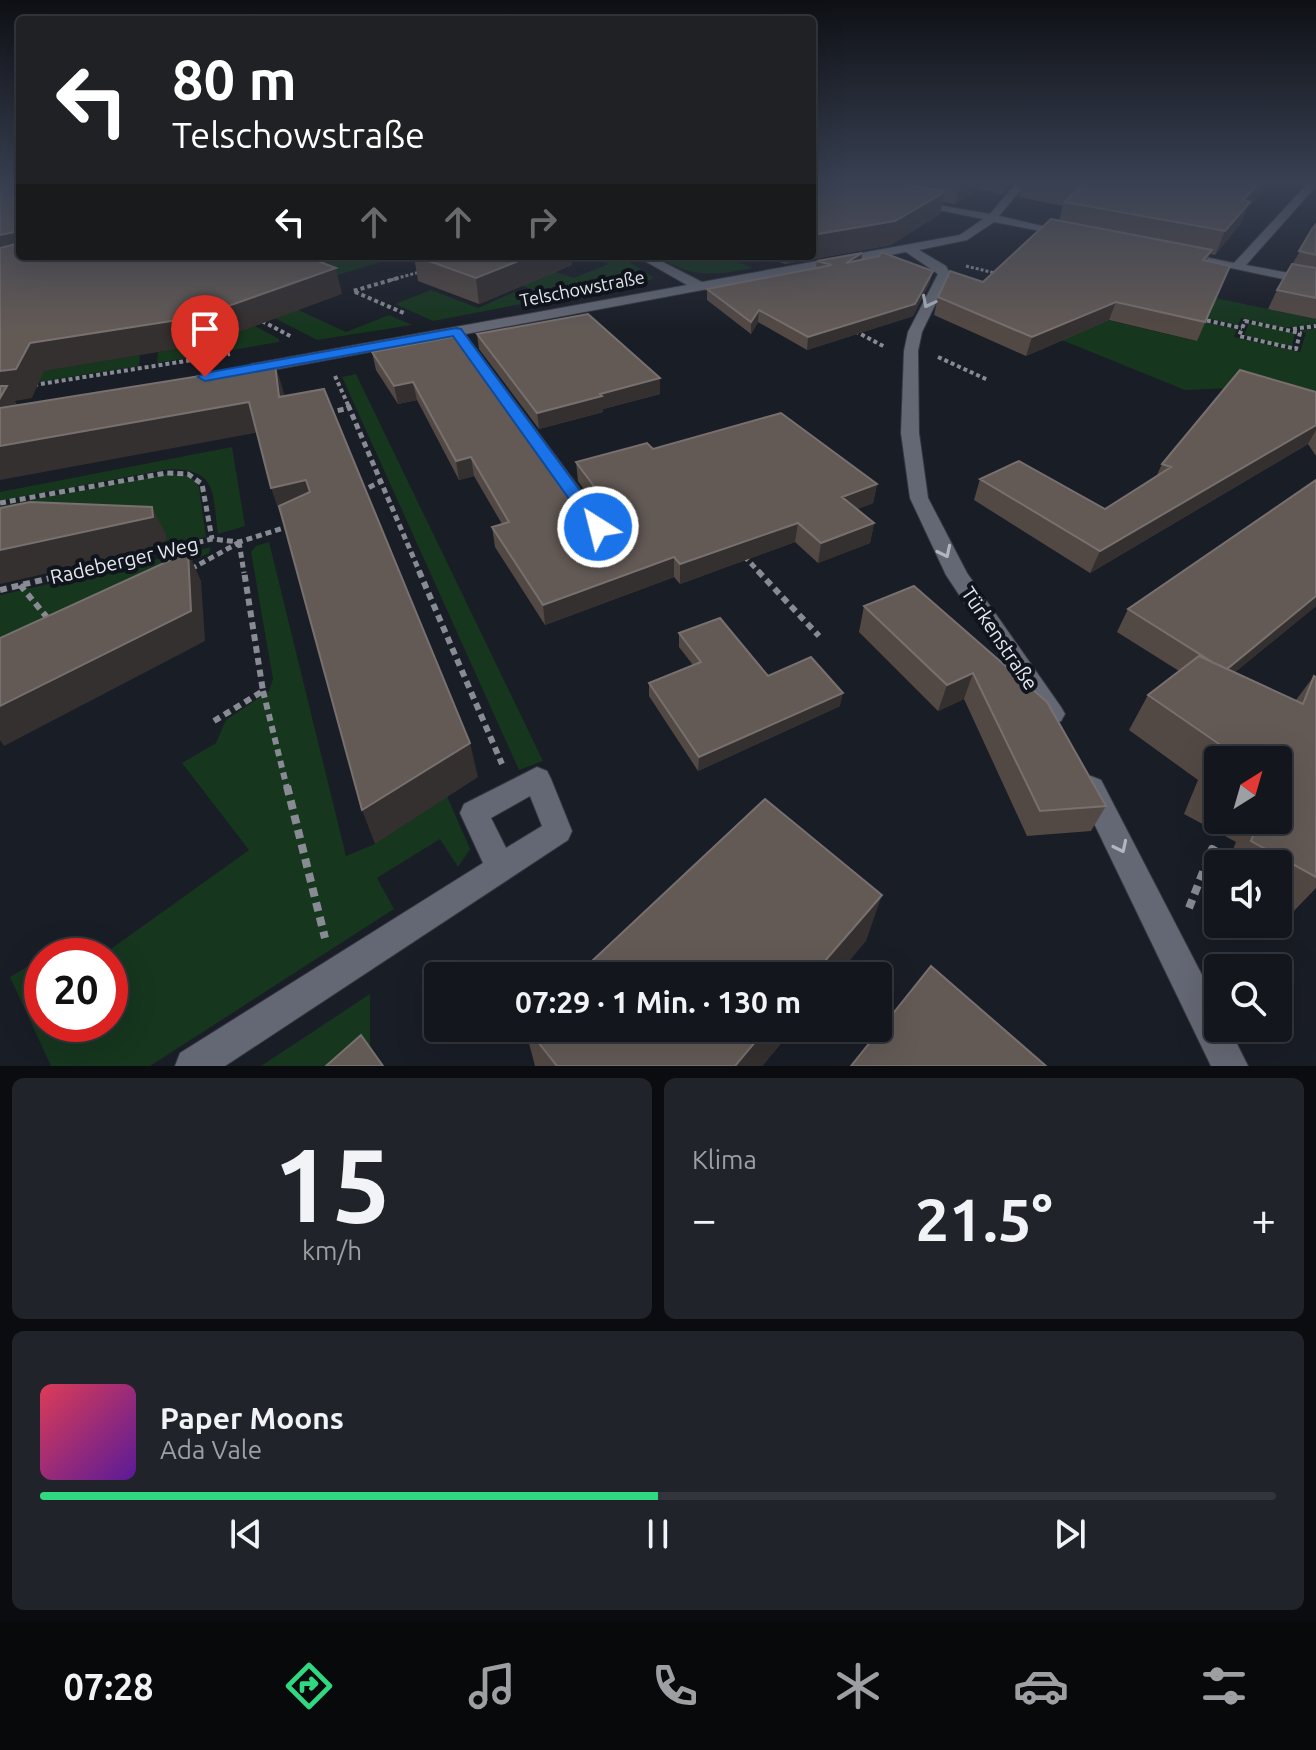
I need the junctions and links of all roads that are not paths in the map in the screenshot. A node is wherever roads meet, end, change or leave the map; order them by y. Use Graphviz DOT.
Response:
graph roads {
  1 [pos="974,231"];
  2 [pos="1054,231"];
  3 [pos="1270,231"];
  4 [pos="1075,235"];
  5 [pos="908,248"];
  6 [pos="1163,252"];
  7 [pos="650,260"];
  8 [pos="1237,267"];
  9 [pos="1316,282"];
  10 [pos="699,286"];
  11 [pos="456,332"];
  12 [pos="236,372"];
  13 [pos="598,527"];
  14 [pos="1062,730"];
  15 [pos="1083,772"];
  16 [pos="501,869"];
  17 [pos="193,1066"];
  18 [pos="1230,1066"];
  1 -- 5 [label="street, Telschowstraße"];
  2 -- 4 [label="street"];
  3 -- 8 [label="street"];
  5 -- 10 [label="street, Telschowstraße"];
  5 -- 14 [label="street, Türkenstraße, one-way"];
  6 -- 8 [label="street"];
  7 -- 10 [label="street"];
  8 -- 9 [label="street"];
  10 -- 11 [label="street, Telschowstraße"];
  11 -- 12 [label="street, Telschowstraße"];
  11 -- 13 [label="street"];
  15 -- 18 [label="street, one-way"];
  16 -- 16 [label="street"];
  16 -- 17 [label="street"];
}
